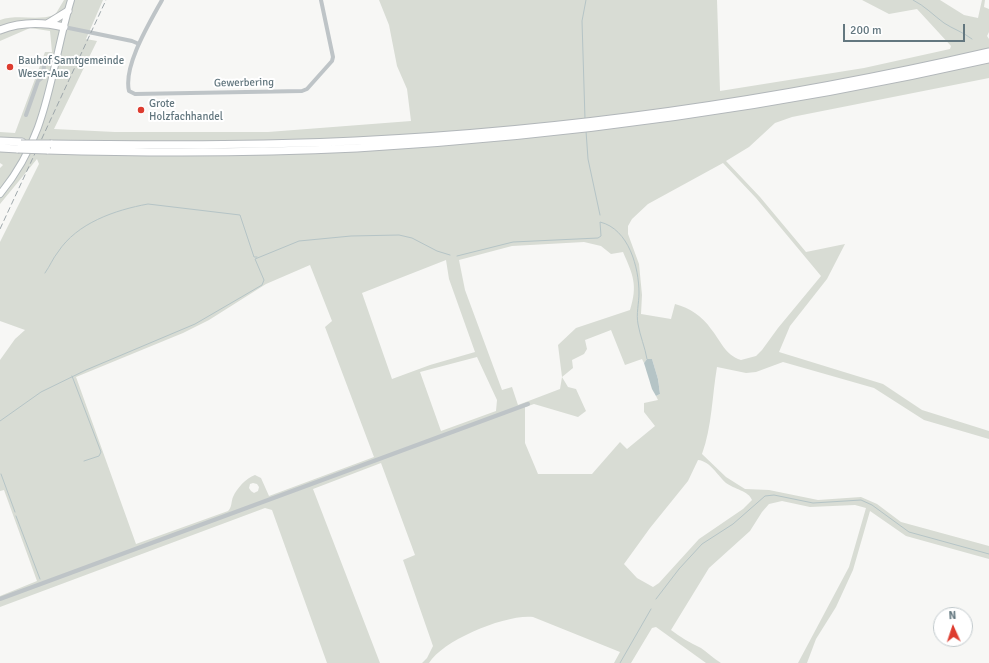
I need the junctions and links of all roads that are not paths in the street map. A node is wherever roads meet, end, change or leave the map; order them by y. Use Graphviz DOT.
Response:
graph roads {
  1 [pos="71,0"];
  2 [pos="162,0"];
  3 [pos="321,0"];
  4 [pos="68,11"];
  5 [pos="47,24"];
  6 [pos="64,27"];
  7 [pos="0,30"];
  8 [pos="139,44"];
  9 [pos="989,52"];
  10 [pos="989,59"];
  11 [pos="44,65"];
  12 [pos="43,77"];
  13 [pos="53,79"];
  14 [pos="722,107"];
  15 [pos="26,116"];
  16 [pos="0,142"];
  17 [pos="20,145"];
  18 [pos="0,148"];
  19 [pos="0,194"];
  20 [pos="528,404"];
  21 [pos="0,599"];
  1 -- 4 [label="main road"];
  2 -- 8 [label="street, Gewerbering"];
  3 -- 8 [label="street, Gewerbering"];
  4 -- 5 [label="highway"];
  4 -- 6 [label="main road"];
  5 -- 6 [label="highway"];
  5 -- 7 [label="highway"];
  6 -- 8 [label="street"];
  6 -- 13 [label="main road"];
  9 -- 14 [label="highway"];
  10 -- 14 [label="highway"];
  11 -- 12 [label="street"];
  12 -- 13 [label="street"];
  12 -- 15 [label="street"];
  13 -- 19 [label="main road"];
  14 -- 17 [label="highway, bridge"];
  16 -- 17 [label="highway"];
  17 -- 18 [label="highway"];
  20 -- 21 [label="street"];
}
